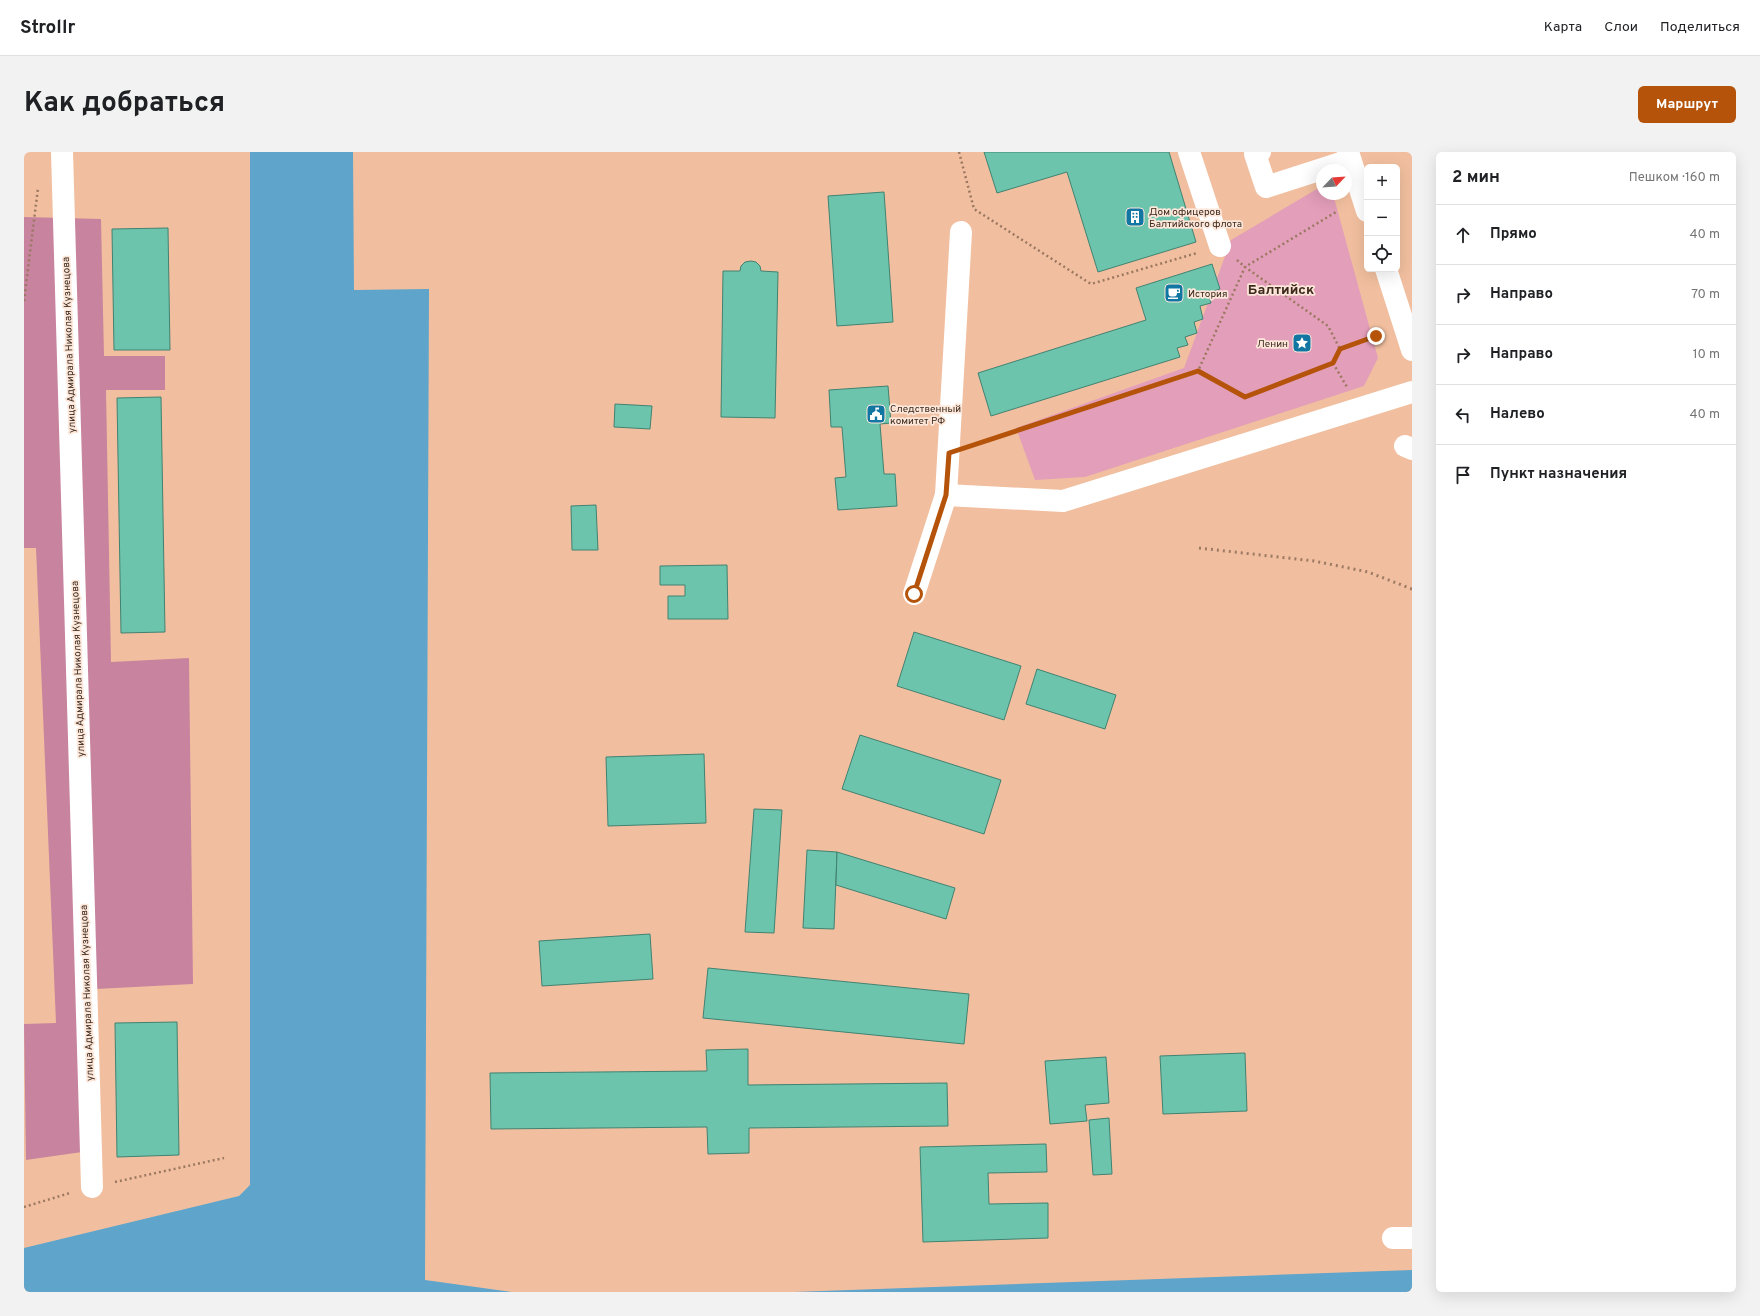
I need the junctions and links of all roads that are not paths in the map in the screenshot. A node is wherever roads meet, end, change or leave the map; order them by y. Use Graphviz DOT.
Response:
graph roads {
  1 [pos="62,152"];
  2 [pos="1189,152"];
  3 [pos="1260,152"];
  4 [pos="1349,156"];
  5 [pos="1364,202"];
  6 [pos="961,232"];
  7 [pos="1220,246"];
  8 [pos="1387,272"];
  9 [pos="1412,350"];
  10 [pos="1412,392"];
  11 [pos="946,495"];
  12 [pos="914,594"];
  13 [pos="92,1187"];
  1 -- 13 [label="main road, улица Адмирала Николая Кузнецова"];
  2 -- 7 [label="main road"];
  3 -- 4 [label="main road"];
  4 -- 5 [label="main road"];
  6 -- 11 [label="main road"];
  8 -- 9 [label="main road"];
  10 -- 11 [label="main road"];
  11 -- 12 [label="main road"];
}
